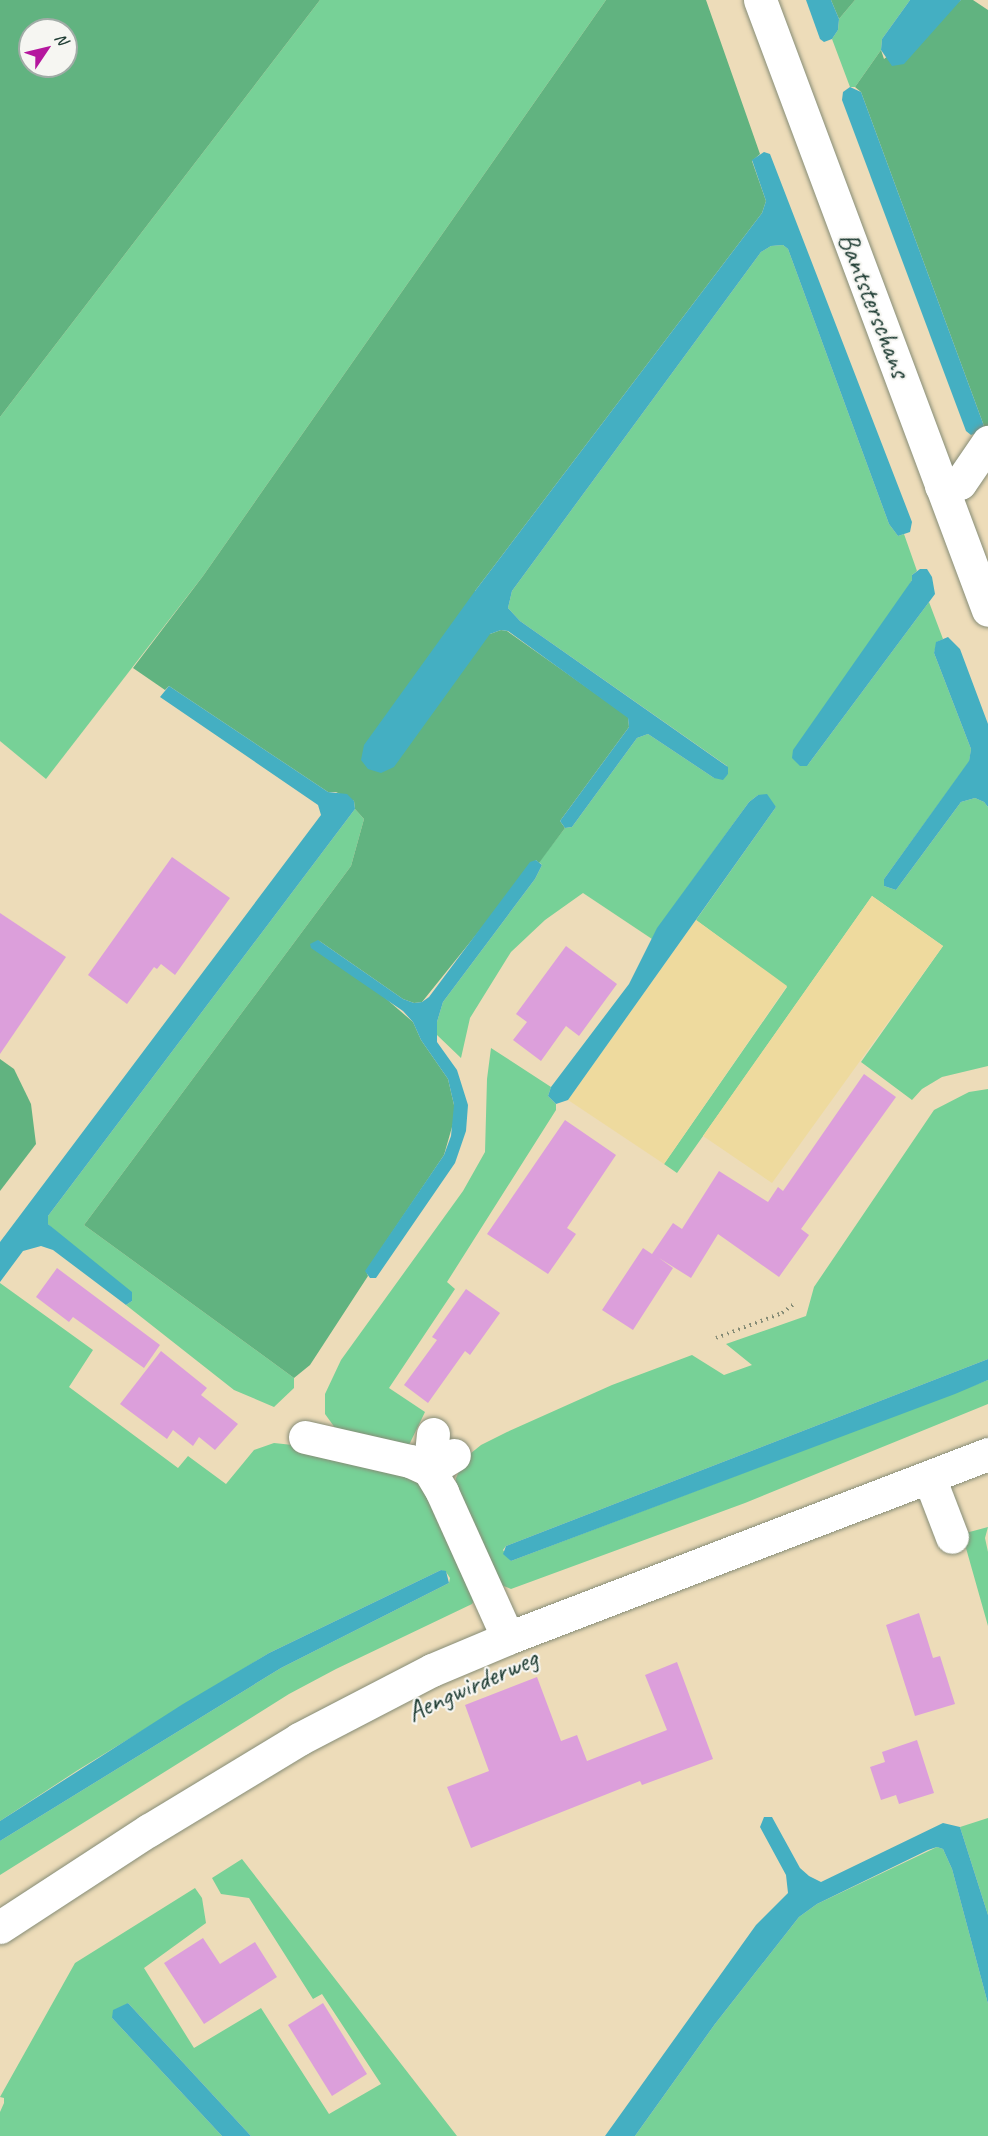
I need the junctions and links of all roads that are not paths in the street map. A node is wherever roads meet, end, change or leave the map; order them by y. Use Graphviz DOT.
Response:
graph roads {
  1 [pos="760,0"];
  2 [pos="988,442"];
  3 [pos="941,486"];
  4 [pos="988,610"];
  5 [pos="316,1435"];
  6 [pos="988,1454"];
  7 [pos="929,1477"];
  8 [pos="952,1538"];
  9 [pos="508,1638"];
  10 [pos="0,1928"];
  1 -- 3 [label="street, Bantsterschans"];
  2 -- 3 [label="street"];
  3 -- 4 [label="street, Bantsterschans"];
  5 -- 9 [label="street"];
  6 -- 7 [label="street, Aengwirderweg"];
  7 -- 8 [label="street"];
  7 -- 9 [label="street, Aengwirderweg"];
  9 -- 10 [label="street, Aengwirderweg"];
}
